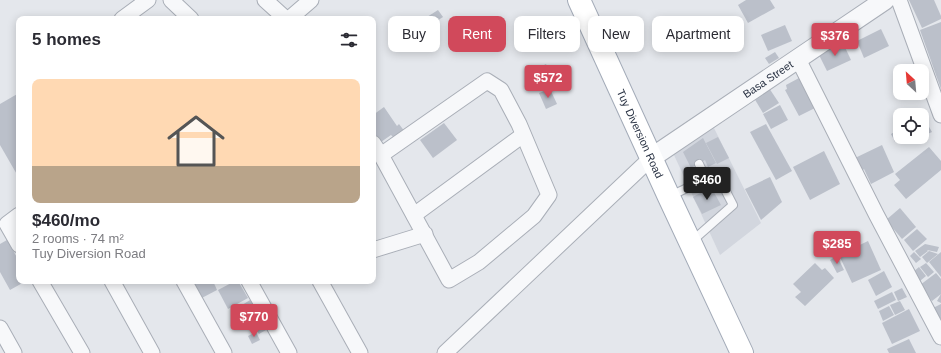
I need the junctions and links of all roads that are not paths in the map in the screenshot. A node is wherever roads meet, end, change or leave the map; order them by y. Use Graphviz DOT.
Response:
graph roads {
  1 [pos="148,0"];
  2 [pos="171,0"];
  3 [pos="265,0"];
  4 [pos="311,0"];
  5 [pos="579,0"];
  6 [pos="885,0"];
  7 [pos="899,0"];
  8 [pos="126,16"];
  9 [pos="188,16"];
  10 [pos="284,16"];
  11 [pos="291,16"];
  12 [pos="798,59"];
  13 [pos="941,115"];
  14 [pos="523,135"];
  15 [pos="377,148"];
  16 [pos="651,158"];
  17 [pos="699,164"];
  18 [pos="706,179"];
  19 [pos="669,197"];
  20 [pos="414,215"];
  21 [pos="16,217"];
  22 [pos="425,234"];
  23 [pos="16,240"];
  24 [pos="690,242"];
  25 [pos="376,249"];
  26 [pos="42,284"];
  27 [pos="114,284"];
  28 [pos="186,284"];
  29 [pos="251,284"];
  30 [pos="322,284"];
  31 [pos="0,328"];
  32 [pos="941,338"];
  33 [pos="14,353"];
  34 [pos="82,353"];
  35 [pos="152,353"];
  36 [pos="224,353"];
  37 [pos="289,353"];
  38 [pos="360,353"];
  39 [pos="445,353"];
  40 [pos="742,353"];
  1 -- 8 [label="street"];
  2 -- 9 [label="street"];
  3 -- 10 [label="street"];
  4 -- 11 [label="street"];
  5 -- 16 [label="main road, Tuy Diversion Road"];
  6 -- 12 [label="street, Basa Street"];
  7 -- 13 [label="street"];
  12 -- 16 [label="street, Basa Street"];
  12 -- 32 [label="street"];
  14 -- 15 [label="street"];
  14 -- 20 [label="street"];
  14 -- 22 [label="street"];
  15 -- 20 [label="street"];
  16 -- 19 [label="main road, Tuy Diversion Road"];
  16 -- 39 [label="street"];
  17 -- 18 [label="lane"];
  18 -- 19 [label="lane"];
  18 -- 24 [label="lane"];
  19 -- 24 [label="main road, Tuy Diversion Road"];
  20 -- 22 [label="street"];
  21 -- 23 [label="street"];
  22 -- 25 [label="street"];
  24 -- 40 [label="main road, Tuy Diversion Road"];
  26 -- 34 [label="street"];
  27 -- 35 [label="street"];
  28 -- 36 [label="street"];
  29 -- 37 [label="street"];
  30 -- 38 [label="street"];
  31 -- 33 [label="street"];
}
